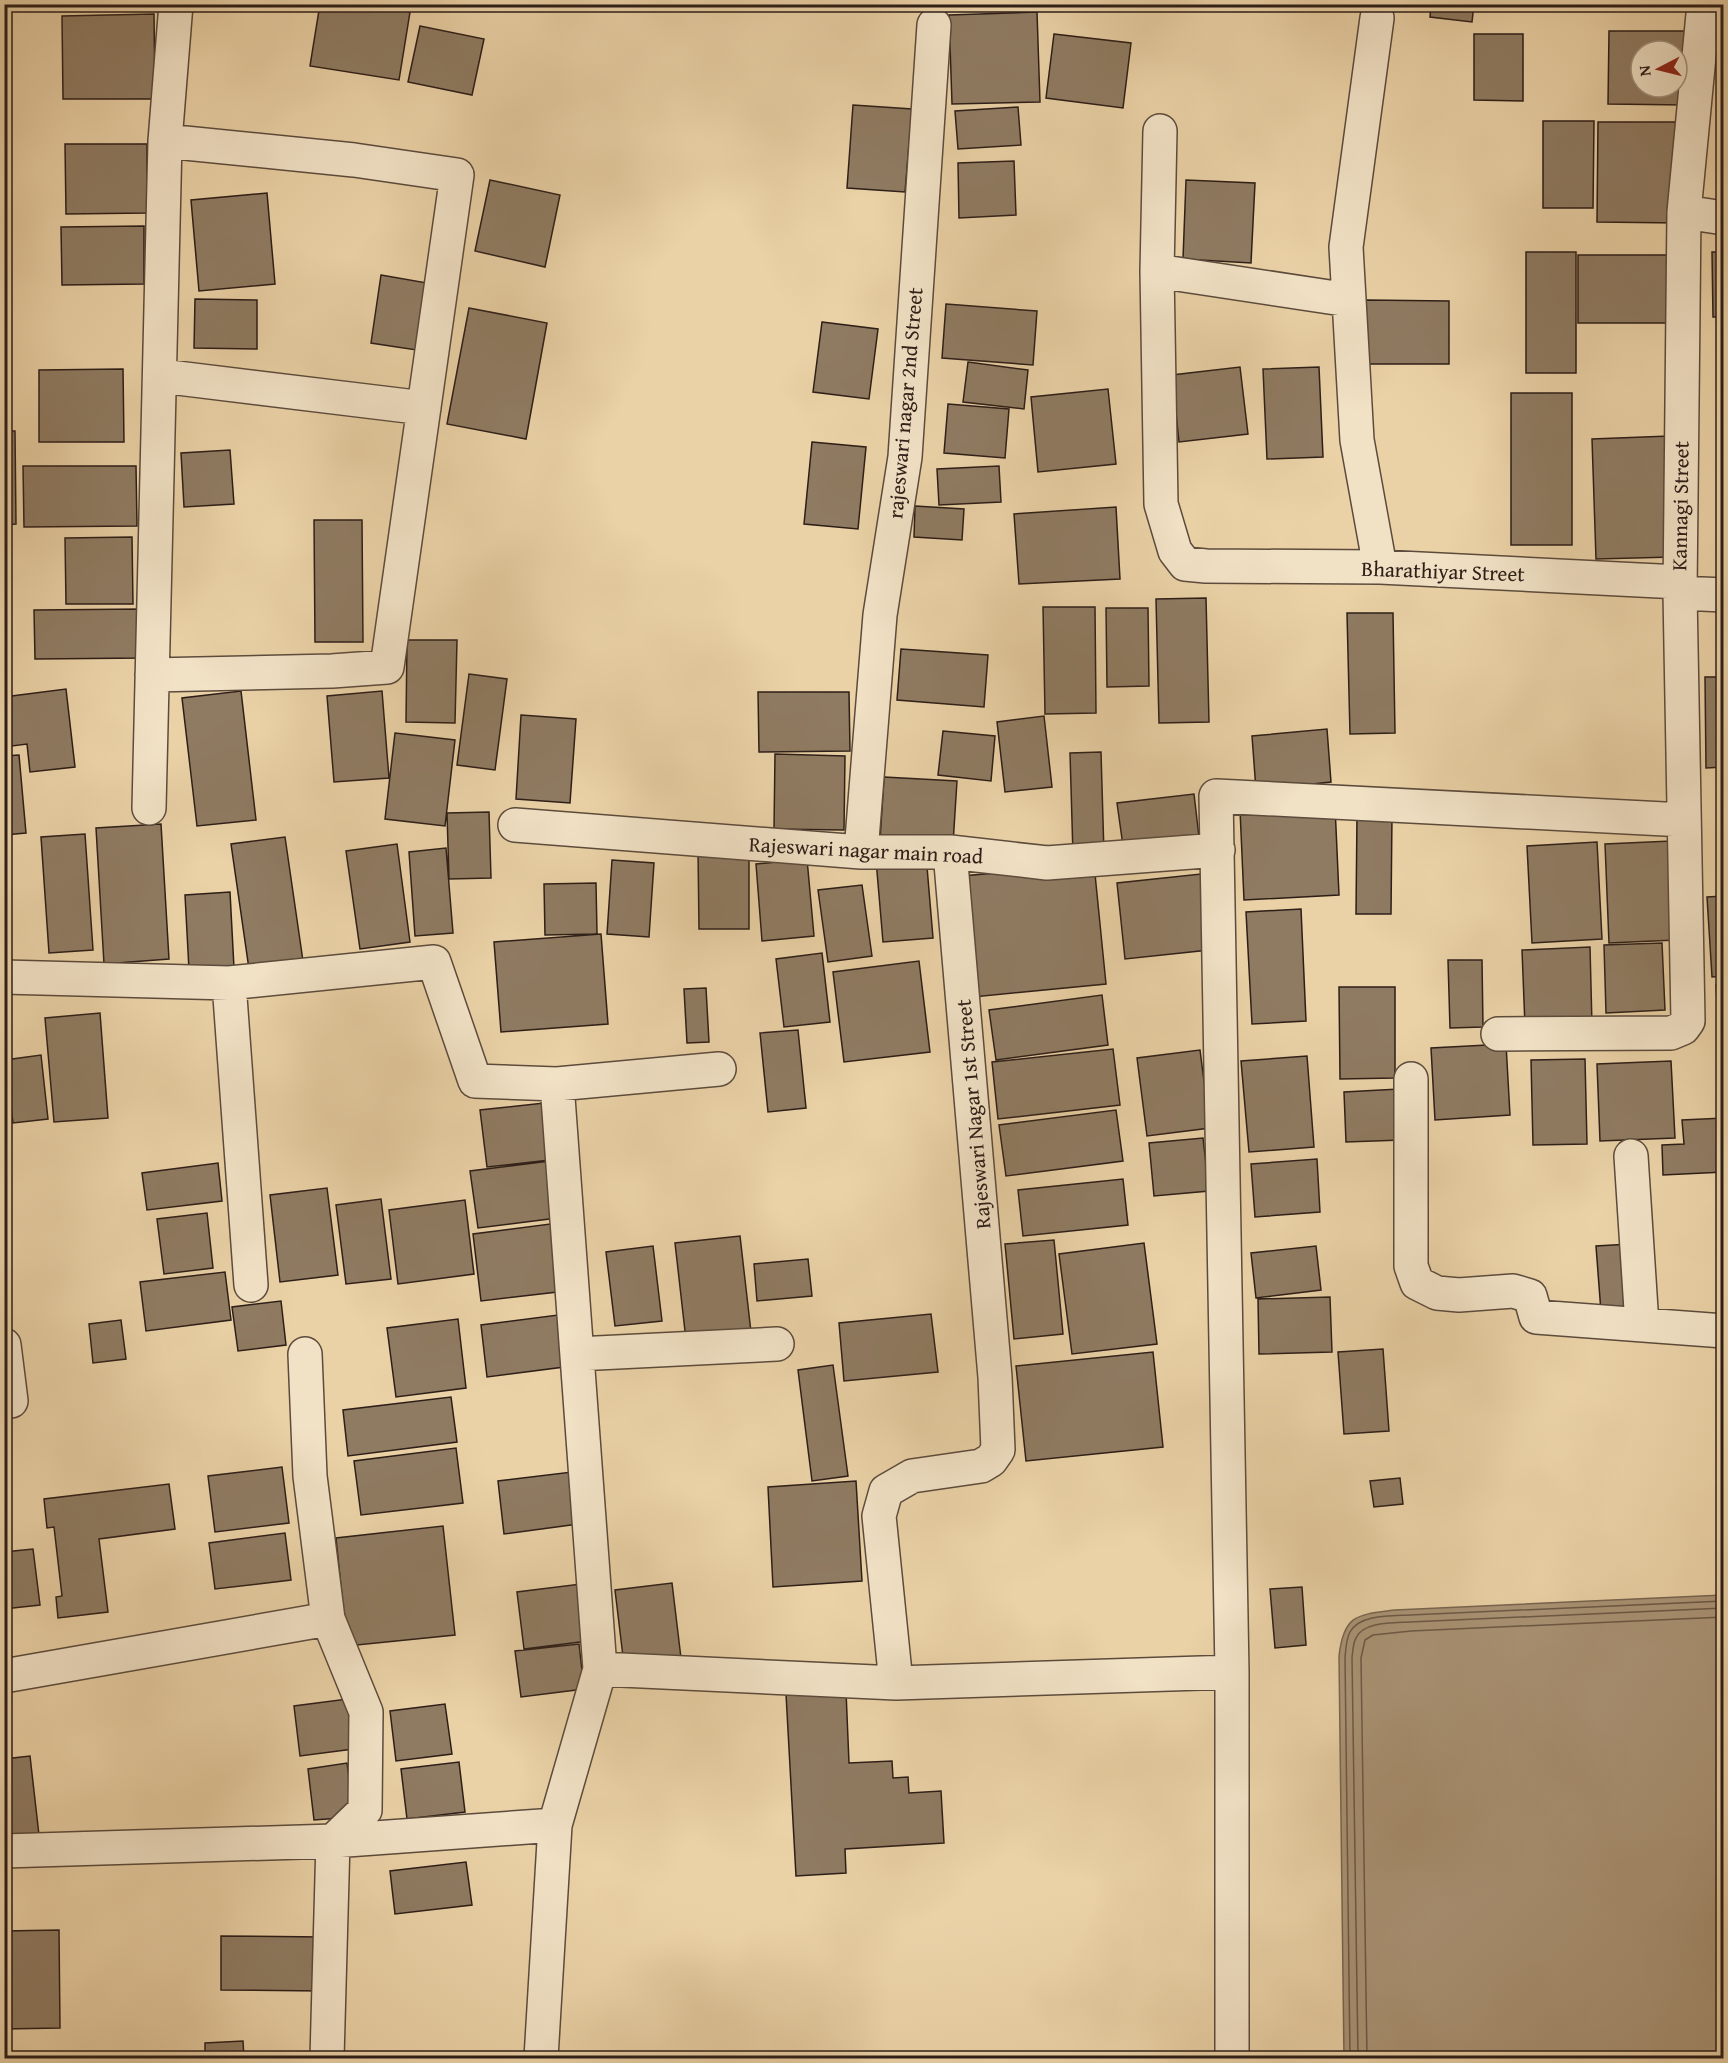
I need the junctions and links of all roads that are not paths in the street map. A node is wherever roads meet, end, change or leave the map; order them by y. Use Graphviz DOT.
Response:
graph roads {
  1 [pos="176,4"];
  2 [pos="1704,4"];
  3 [pos="1377,18"];
  4 [pos="934,25"];
  5 [pos="1160,131"];
  6 [pos="165,141"];
  7 [pos="1684,212"];
  8 [pos="1724,218"];
  9 [pos="1157,271"];
  10 [pos="1349,300"];
  11 [pos="161,376"];
  12 [pos="424,408"];
  13 [pos="1380,567"];
  14 [pos="1680,587"];
  15 [pos="1724,595"];
  16 [pos="152,675"];
  17 [pos="149,808"];
  18 [pos="1684,820"];
  19 [pos="515,825"];
  20 [pos="1218,850"];
  21 [pos="861,852"];
  22 [pos="950,852"];
  23 [pos="4,977"];
  24 [pos="229,983"];
  25 [pos="1498,1034"];
  26 [pos="719,1069"];
  27 [pos="1411,1079"];
  28 [pos="557,1084"];
  29 [pos="1631,1156"];
  30 [pos="251,1285"];
  31 [pos="1642,1325"];
  32 [pos="1724,1331"];
  33 [pos="777,1344"];
  34 [pos="4,1345"];
  35 [pos="305,1354"];
  36 [pos="577,1354"];
  37 [pos="10,1401"];
  38 [pos="328,1619"];
  39 [pos="600,1669"];
  40 [pos="1232,1672"];
  41 [pos="4,1676"];
  42 [pos="896,1683"];
  43 [pos="555,1825"];
  44 [pos="333,1841"];
  45 [pos="4,1851"];
  46 [pos="327,2058"];
  47 [pos="542,2058"];
  48 [pos="1232,2058"];
  1 -- 6 [label="street"];
  2 -- 7 [label="street, Kannagi Street"];
  3 -- 10 [label="street"];
  4 -- 21 [label="street, rajeswari nagar 2nd Street"];
  5 -- 9 [label="street, Bharathiyar Street"];
  6 -- 11 [label="street"];
  6 -- 12 [label="street"];
  7 -- 8 [label="street"];
  7 -- 14 [label="street, Kannagi Street"];
  9 -- 10 [label="street"];
  9 -- 13 [label="street, Bharathiyar Street"];
  10 -- 13 [label="street"];
  11 -- 12 [label="street"];
  11 -- 16 [label="street"];
  12 -- 16 [label="street"];
  13 -- 14 [label="street, Bharathiyar Street"];
  14 -- 15 [label="street, Bharathiyar Street"];
  14 -- 18 [label="street, Kannagi Street"];
  16 -- 17 [label="street"];
  18 -- 20 [label="street"];
  18 -- 25 [label="street, Kannagi Street"];
  19 -- 21 [label="street, Rajeswari nagar main road"];
  20 -- 22 [label="street, Rajeswari nagar main road"];
  20 -- 40 [label="street"];
  21 -- 22 [label="street, Rajeswari nagar main road"];
  22 -- 42 [label="street, Rajeswari Nagar 1st Street"];
  23 -- 24 [label="street"];
  24 -- 28 [label="street"];
  24 -- 30 [label="street"];
  26 -- 28 [label="street"];
  27 -- 31 [label="street"];
  28 -- 36 [label="street"];
  29 -- 31 [label="street"];
  31 -- 32 [label="street"];
  33 -- 36 [label="street"];
  34 -- 37 [label="street"];
  35 -- 38 [label="street"];
  36 -- 39 [label="street"];
  38 -- 41 [label="street"];
  38 -- 44 [label="street"];
  39 -- 42 [label="street"];
  39 -- 43 [label="street"];
  40 -- 42 [label="street"];
  40 -- 48 [label="street"];
  43 -- 44 [label="street"];
  43 -- 47 [label="street"];
  44 -- 45 [label="street"];
  44 -- 46 [label="street"];
}
